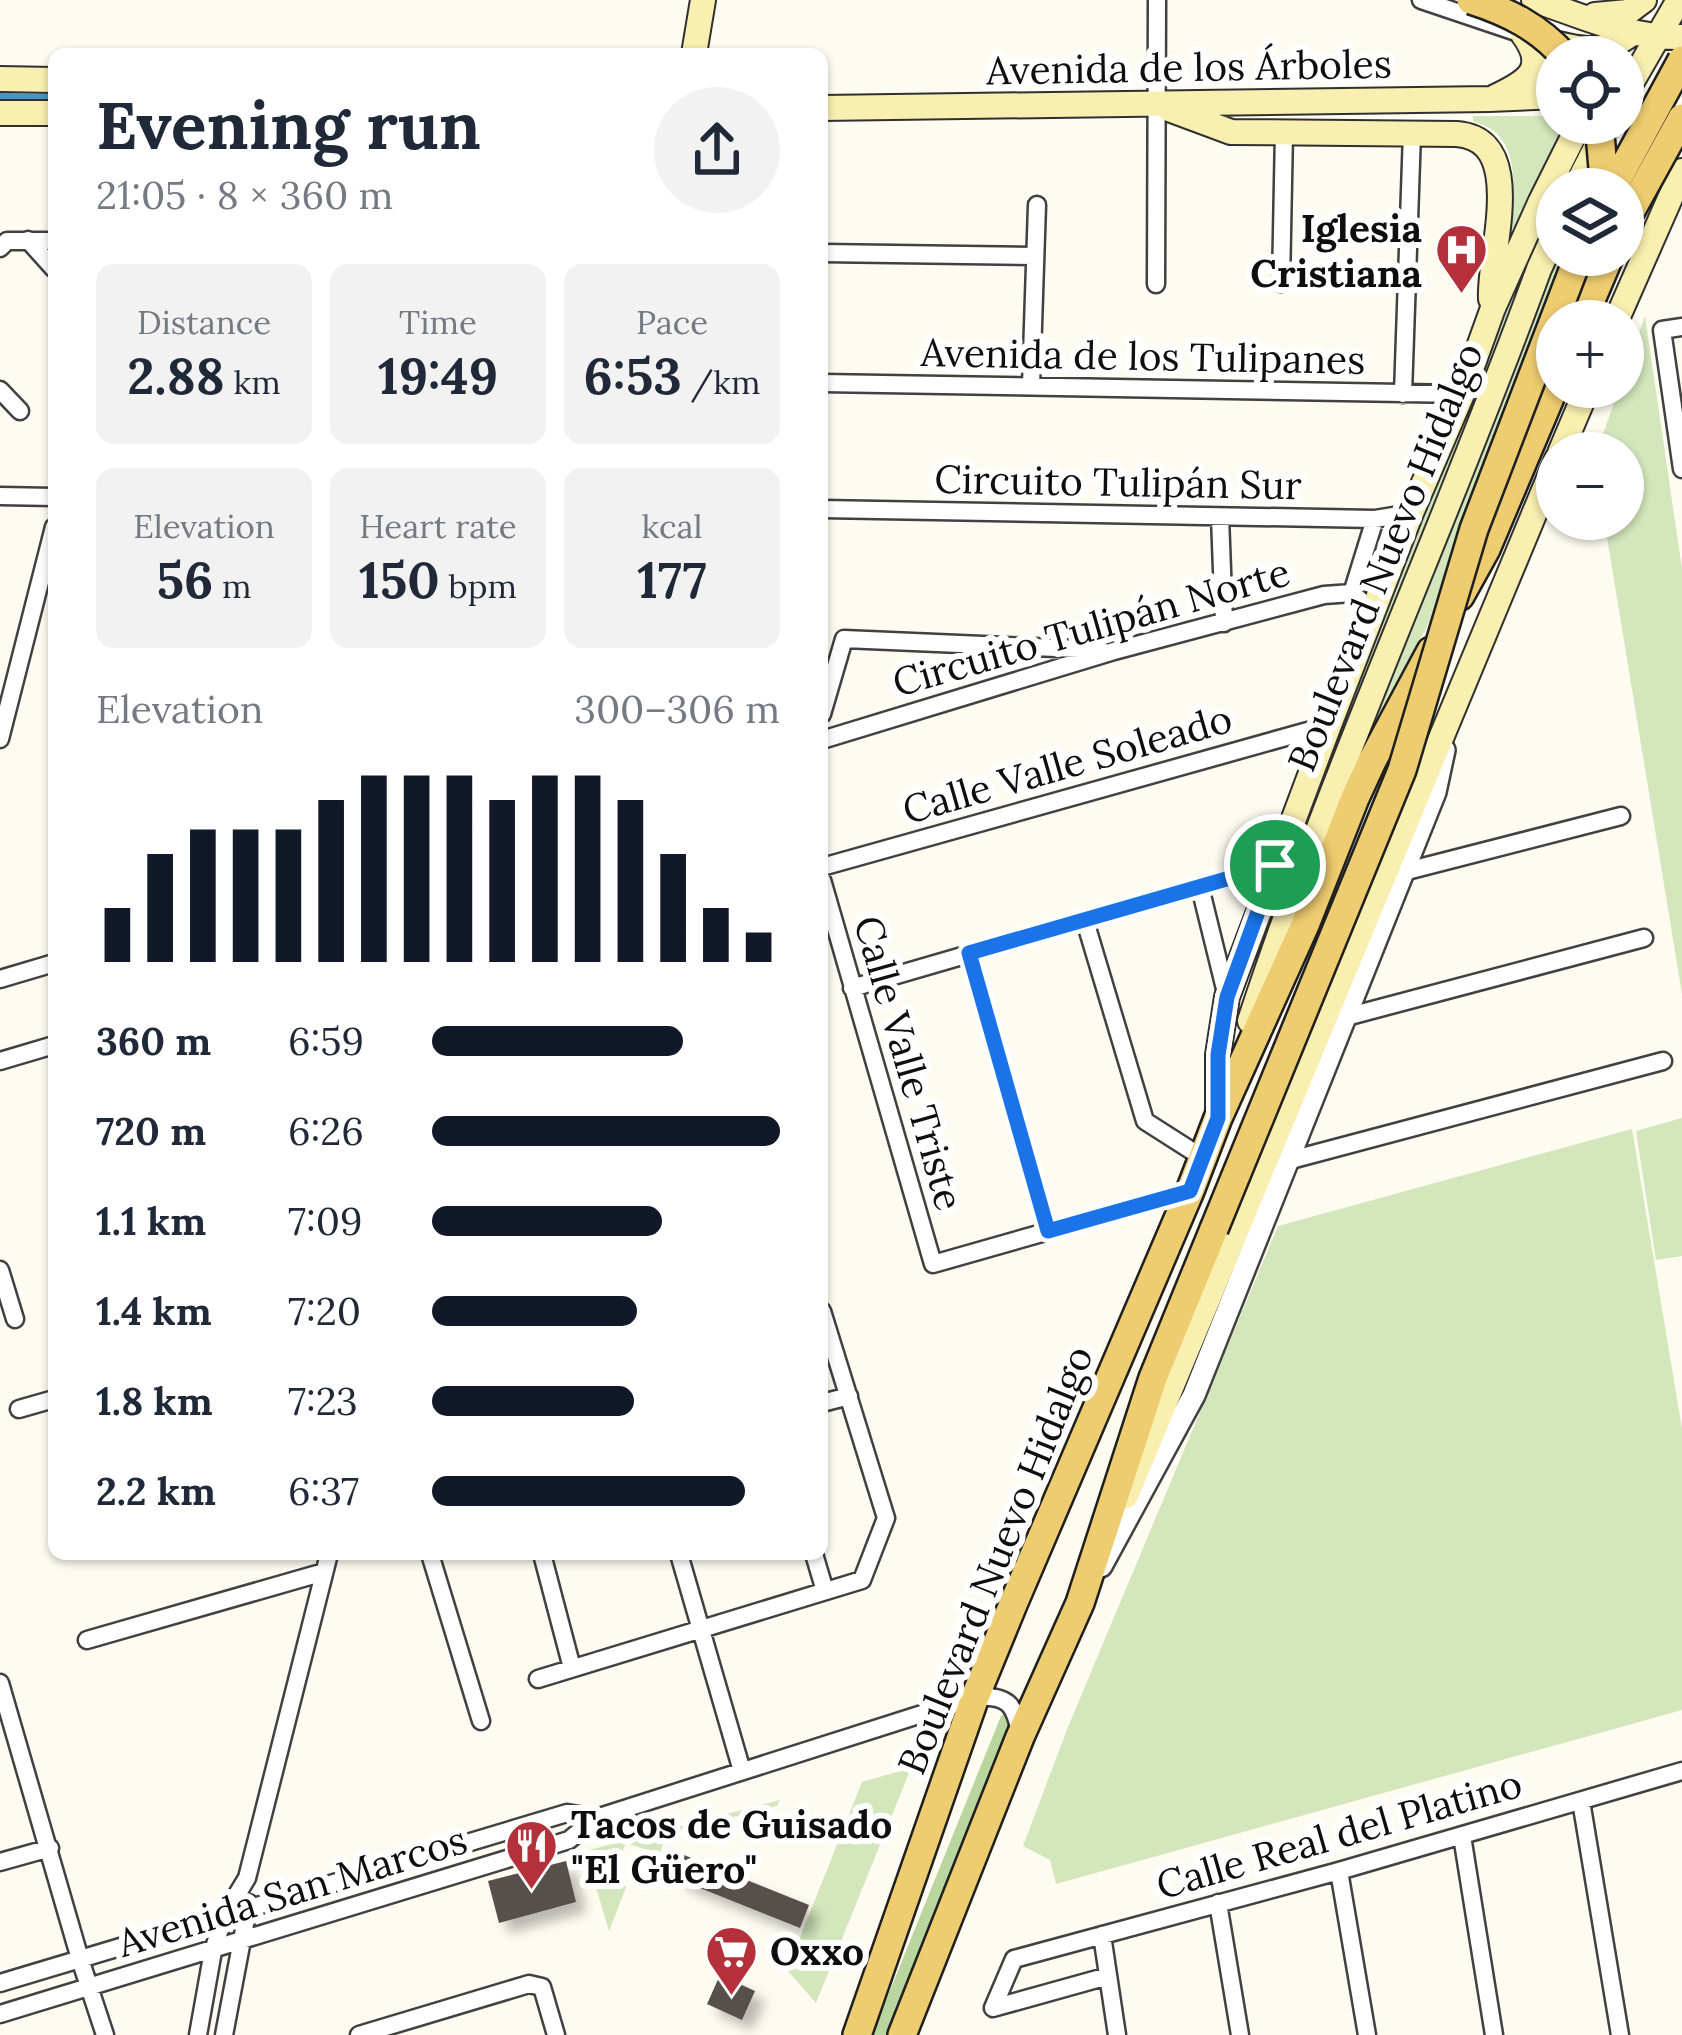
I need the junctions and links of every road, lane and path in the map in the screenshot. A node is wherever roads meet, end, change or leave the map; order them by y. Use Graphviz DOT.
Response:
graph roads {
  1 [pos="703,0"];
  2 [pos="1157,0"];
  3 [pos="1421,0"];
  4 [pos="1471,0"];
  5 [pos="1534,0"];
  6 [pos="1647,0"];
  7 [pos="1669,0"];
  8 [pos="1679,0"];
  9 [pos="1569,11"];
  10 [pos="1523,34"];
  11 [pos="1631,34"];
  12 [pos="1545,36"];
  13 [pos="1670,37"];
  14 [pos="695,48"];
  15 [pos="1644,68"];
  16 [pos="1680,71"];
  17 [pos="0,79"];
  18 [pos="48,80"];
  19 [pos="1644,83"];
  20 [pos="1536,97"];
  21 [pos="1490,99"];
  22 [pos="1155,105"];
  23 [pos="828,108"];
  24 [pos="0,113"];
  25 [pos="48,113"];
  26 [pos="1682,118"];
  27 [pos="1284,132"];
  28 [pos="1412,133"];
  29 [pos="1570,144"];
  30 [pos="1624,168"];
  31 [pos="1679,176"];
  32 [pos="1644,187"];
  33 [pos="1037,205"];
  34 [pos="28,240"];
  35 [pos="48,241"];
  36 [pos="0,248"];
  37 [pos="828,253"];
  38 [pos="1034,256"];
  39 [pos="48,262"];
  40 [pos="1536,276"];
  41 [pos="1572,276"];
  42 [pos="1281,283"];
  43 [pos="1156,284"];
  44 [pos="1625,300"];
  45 [pos="1493,308"];
  46 [pos="1682,327"];
  47 [pos="828,383"];
  48 [pos="1031,386"];
  49 [pos="0,390"];
  50 [pos="1403,394"];
  51 [pos="1462,394"];
  52 [pos="1546,408"];
  53 [pos="20,411"];
  54 [pos="1682,469"];
  55 [pos="0,496"];
  56 [pos="48,497"];
  57 [pos="828,509"];
  58 [pos="1536,510"];
  59 [pos="1411,513"];
  60 [pos="1220,517"];
  61 [pos="1375,519"];
  62 [pos="48,551"];
  63 [pos="1352,593"];
  64 [pos="1373,611"];
  65 [pos="1224,623"];
  66 [pos="1114,651"];
  67 [pos="828,694"];
  68 [pos="1452,714"];
  69 [pos="1329,725"];
  70 [pos="828,738"];
  71 [pos="0,739"];
  72 [pos="1621,816"];
  73 [pos="828,865"];
  74 [pos="1275,865"];
  75 [pos="1403,872"];
  76 [pos="1200,886"];
  77 [pos="828,902"];
  78 [pos="1085,921"];
  79 [pos="1644,938"];
  80 [pos="969,953"];
  81 [pos="48,966"];
  82 [pos="0,979"];
  83 [pos="852,988"];
  84 [pos="1227,997"];
  85 [pos="1346,1017"];
  86 [pos="48,1047"];
  87 [pos="0,1061"];
  88 [pos="1664,1061"];
  89 [pos="1218,1118"];
  90 [pos="1203,1158"];
  91 [pos="1287,1162"];
  92 [pos="1190,1191"];
  93 [pos="1048,1231"];
  94 [pos="0,1270"];
  95 [pos="15,1319"];
  96 [pos="828,1330"];
  97 [pos="849,1396"];
  98 [pos="48,1401"];
  99 [pos="828,1401"];
  100 [pos="19,1408"];
  101 [pos="432,1560"];
  102 [pos="544,1560"];
  103 [pos="682,1560"];
  104 [pos="816,1560"];
  105 [pos="326,1563"];
  106 [pos="825,1591"];
  107 [pos="1080,1603"];
  108 [pos="701,1628"];
  109 [pos="86,1640"];
  110 [pos="572,1668"];
  111 [pos="538,1679"];
  112 [pos="0,1683"];
  113 [pos="975,1696"];
  114 [pos="482,1721"];
  115 [pos="7,1729"];
  116 [pos="1020,1736"];
  117 [pos="742,1771"];
  118 [pos="1682,1771"];
  119 [pos="1581,1802"];
  120 [pos="596,1818"];
  121 [pos="1462,1836"];
  122 [pos="50,1848"];
  123 [pos="0,1862"];
  124 [pos="1340,1871"];
  125 [pos="247,1878"];
  126 [pos="1218,1903"];
  127 [pos="249,1908"];
  128 [pos="224,1916"];
  129 [pos="1102,1934"];
  130 [pos="242,1942"];
  131 [pos="213,1951"];
  132 [pos="80,1959"];
  133 [pos="1108,1976"];
  134 [pos="0,1983"];
  135 [pos="89,1988"];
  136 [pos="0,2014"];
  137 [pos="106,2035"];
  138 [pos="198,2035"];
  139 [pos="224,2035"];
  140 [pos="358,2035"];
  141 [pos="556,2035"];
  142 [pos="857,2035"];
  143 [pos="902,2035"];
  144 [pos="1117,2035"];
  145 [pos="1240,2035"];
  146 [pos="1366,2035"];
  147 [pos="1494,2035"];
  148 [pos="1620,2035"];
  1 -- 14 [label="main road"];
  2 -- 22 [label="street"];
  3 -- 10 [label="street"];
  4 -- 12 [label="main road, bridge"];
  5 -- 9 [label="main road"];
  6 -- 9 [label="main road"];
  6 -- 11 [label="main road"];
  7 -- 13 [label="main road"];
  8 -- 13 [label="main road"];
  9 -- 11 [label="main road"];
  10 -- 11 [label="main road"];
  10 -- 21 [label="main road"];
  11 -- 13 [label="main road"];
  13 -- 15 [label="main road"];
  13 -- 16 [label="main road"];
  16 -- 19 [label="main road"];
  16 -- 30 [label="main road, bridge"];
  16 -- 31 [label="main road"];
  17 -- 18 [label="main road"];
  20 -- 21 [label="main road, Avenida de los Árboles"];
  21 -- 22 [label="main road, Avenida de los Árboles"];
  22 -- 23 [label="main road, Avenida de los Árboles"];
  22 -- 27 [label="main road"];
  22 -- 43 [label="street"];
  24 -- 25 [label="main road"];
  26 -- 32 [label="main road, bridge"];
  27 -- 28 [label="main road"];
  27 -- 42 [label="street"];
  28 -- 45 [label="main road"];
  28 -- 50 [label="street"];
  29 -- 45 [label="main road"];
  31 -- 44 [label="main road"];
  33 -- 38 [label="street"];
  34 -- 35 [label="street"];
  34 -- 36 [label="street"];
  34 -- 39 [label="street"];
  37 -- 38 [label="street"];
  38 -- 48 [label="street"];
  40 -- 89 [label="main road, Boulevard Nuevo Hidalgo"];
  41 -- 107 [label="main road, Boulevard Nuevo Hidalgo, bridge"];
  45 -- 51 [label="main road"];
  46 -- 54 [label="street"];
  47 -- 48 [label="street, Avenida de los Tulipanes"];
  48 -- 50 [label="street, Avenida de los Tulipanes"];
  49 -- 53 [label="street"];
  50 -- 51 [label="street, Avenida de los Tulipanes"];
  51 -- 59 [label="main road"];
  52 -- 89 [label="main road, Boulevard Nuevo Hidalgo"];
  55 -- 56 [label="street"];
  57 -- 60 [label="street, Circuito Tulipán Sur"];
  58 -- 68 [label="main road, Boulevard Nuevo Hidalgo"];
  59 -- 61 [label="street, Circuito Tulipán Sur"];
  59 -- 64 [label="main road"];
  60 -- 61 [label="street, Circuito Tulipán Sur"];
  60 -- 65 [label="street"];
  61 -- 63 [label="street, Boulevard Nuevo Hidalgo"];
  62 -- 71 [label="street"];
  63 -- 64 [label="street, Circuito Tulipán Norte"];
  63 -- 65 [label="street, Circuito Tulipán Norte"];
  64 -- 69 [label="main road"];
  65 -- 66 [label="street, Circuito Tulipán Norte"];
  66 -- 67 [label="street"];
  66 -- 70 [label="street, Circuito Tulipán Norte"];
  68 -- 75 [label="street, Boulevard Nuevo Hidalgo"];
  68 -- 107 [label="main road, Boulevard Nuevo Hidalgo"];
  69 -- 73 [label="street, Calle Valle Soleado"];
  69 -- 74 [label="main road"];
  72 -- 75 [label="street"];
  74 -- 76 [label="street"];
  74 -- 84 [label="main road"];
  75 -- 85 [label="street, Boulevard Nuevo Hidalgo"];
  76 -- 78 [label="street"];
  76 -- 84 [label="street"];
  77 -- 83 [label="street, Calle Valle Triste"];
  78 -- 80 [label="street"];
  78 -- 90 [label="street"];
  79 -- 85 [label="street"];
  80 -- 83 [label="street"];
  80 -- 93 [label="street"];
  81 -- 82 [label="street"];
  83 -- 93 [label="street, Calle Valle Triste"];
  84 -- 89 [label="main road"];
  85 -- 91 [label="street, Boulevard Nuevo Hidalgo"];
  86 -- 87 [label="street"];
  88 -- 91 [label="street"];
  89 -- 90 [label="main road, Boulevard Nuevo Hidalgo"];
  90 -- 92 [label="main road, Boulevard Nuevo Hidalgo"];
  91 -- 107 [label="street, Boulevard Nuevo Hidalgo"];
  92 -- 93 [label="street"];
  92 -- 113 [label="main road, Boulevard Nuevo Hidalgo"];
  94 -- 95 [label="street"];
  96 -- 97 [label="street"];
  97 -- 99 [label="street"];
  97 -- 106 [label="street"];
  98 -- 100 [label="street"];
  101 -- 114 [label="street"];
  102 -- 110 [label="street"];
  103 -- 108 [label="street"];
  104 -- 106 [label="street"];
  105 -- 109 [label="street"];
  105 -- 125 [label="street"];
  106 -- 108 [label="street"];
  107 -- 116 [label="main road, Boulevard Nuevo Hidalgo"];
  108 -- 110 [label="street"];
  108 -- 117 [label="street"];
  110 -- 111 [label="street"];
  112 -- 115 [label="street"];
  113 -- 116 [label="street"];
  113 -- 117 [label="street, Avenida San Marcos"];
  113 -- 142 [label="main road, Boulevard Nuevo Hidalgo"];
  115 -- 122 [label="street"];
  116 -- 143 [label="main road, Boulevard Nuevo Hidalgo"];
  117 -- 120 [label="street, Avenida San Marcos"];
  118 -- 119 [label="street, Calle Real del Platino"];
  119 -- 121 [label="street, Calle Real del Platino"];
  119 -- 148 [label="street"];
  120 -- 127 [label="street, Avenida San Marcos"];
  120 -- 130 [label="street, Avenida San Marcos"];
  121 -- 124 [label="street, Calle Real del Platino"];
  121 -- 147 [label="street"];
  122 -- 123 [label="street"];
  122 -- 132 [label="street"];
  124 -- 126 [label="street, Calle Real del Platino"];
  124 -- 146 [label="street"];
  125 -- 127 [label="street"];
  125 -- 128 [label="street"];
  126 -- 129 [label="street, Calle Real del Platino"];
  126 -- 145 [label="street"];
  127 -- 128 [label="street, Avenida San Marcos"];
  127 -- 130 [label="street"];
  128 -- 131 [label="street"];
  128 -- 132 [label="street, Avenida San Marcos"];
  129 -- 133 [label="street"];
  129 -- 133 [label="street, Calle Real del Platino"];
  130 -- 131 [label="street, Avenida San Marcos"];
  130 -- 139 [label="street"];
  131 -- 135 [label="street, Avenida San Marcos"];
  131 -- 138 [label="street"];
  132 -- 134 [label="street, Avenida San Marcos"];
  132 -- 135 [label="street"];
  133 -- 144 [label="street"];
  135 -- 136 [label="street, Avenida San Marcos"];
  135 -- 137 [label="street"];
  140 -- 141 [label="street"];
}
